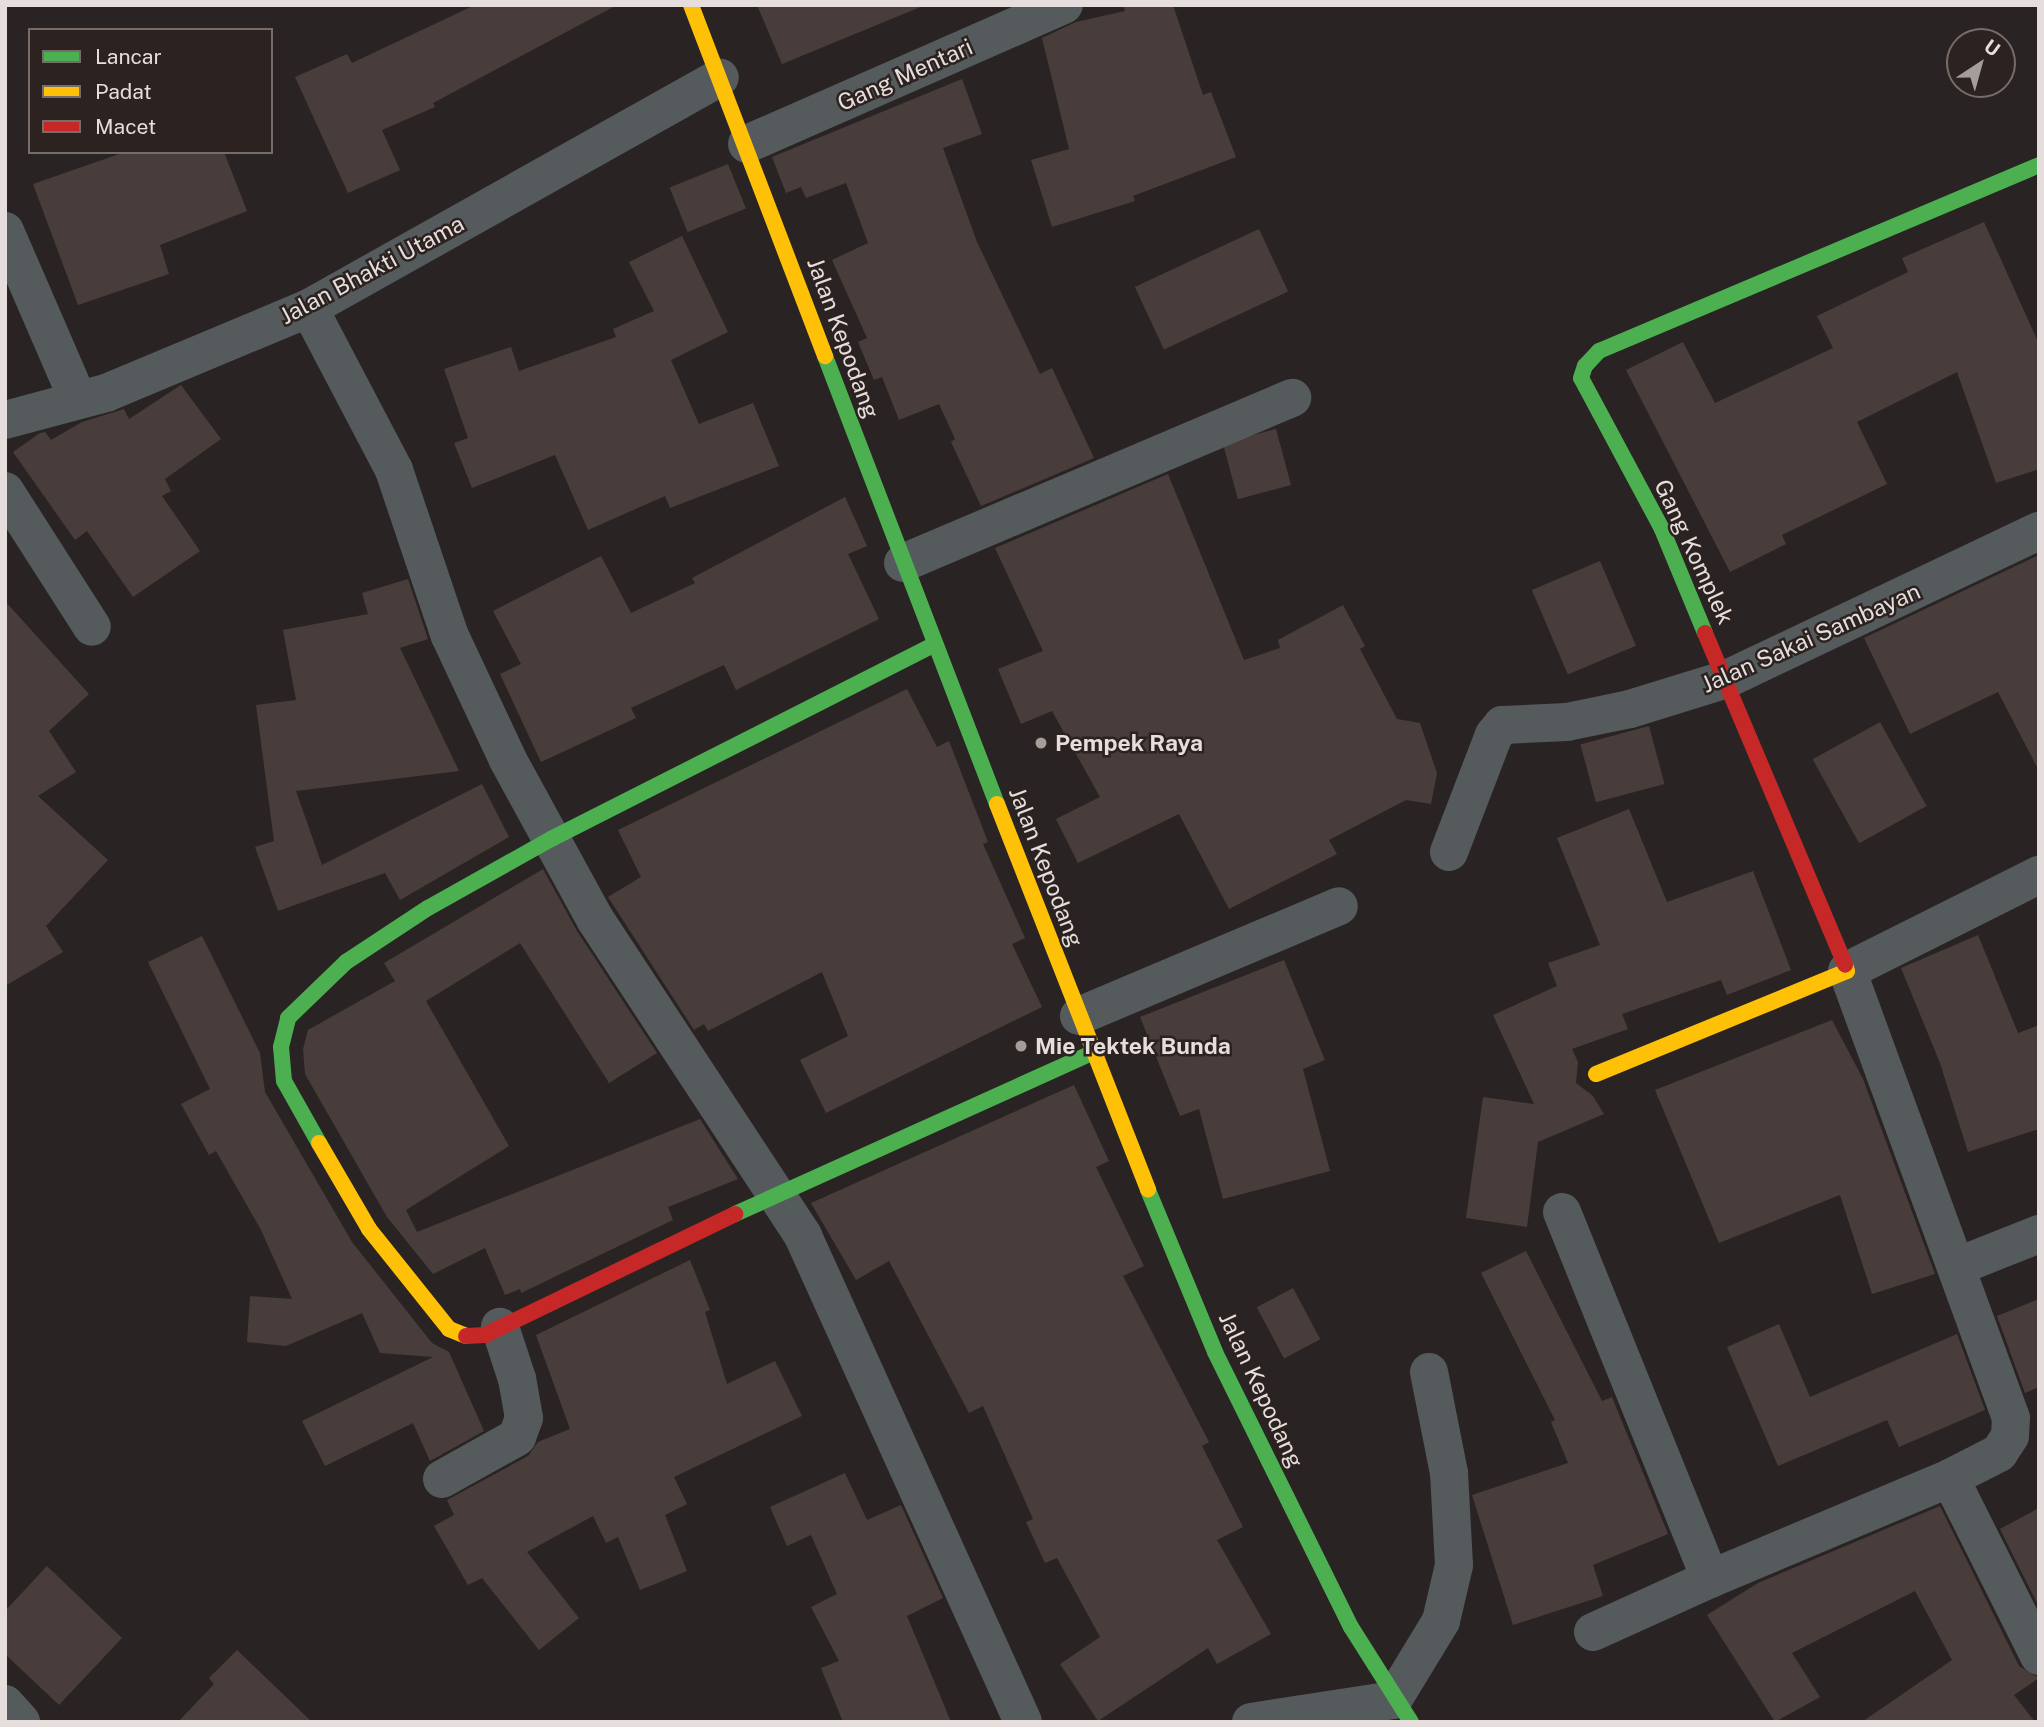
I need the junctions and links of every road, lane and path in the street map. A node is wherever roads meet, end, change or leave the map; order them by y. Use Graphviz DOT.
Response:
graph roads {
  1 [pos="691,5"];
  2 [pos="1064,5"];
  3 [pos="720,77"];
  4 [pos="747,144"];
  5 [pos="2039,166"];
  6 [pos="5,231"];
  7 [pos="309,308"];
  8 [pos="1292,398"];
  9 [pos="78,400"];
  10 [pos="5,419"];
  11 [pos="6,498"];
  12 [pos="2039,531"];
  13 [pos="903,564"];
  14 [pos="92,627"];
  15 [pos="934,645"];
  16 [pos="1727,679"];
  17 [pos="551,839"];
  18 [pos="1449,852"];
  19 [pos="2039,875"];
  20 [pos="1339,906"];
  21 [pos="1847,971"];
  22 [pos="1079,1016"];
  23 [pos="1092,1053"];
  24 [pos="1595,1074"];
  25 [pos="775,1195"];
  26 [pos="1562,1212"];
  27 [pos="2039,1234"];
  28 [pos="1956,1267"];
  29 [pos="500,1327"];
  30 [pos="1429,1372"];
  31 [pos="1950,1478"];
  32 [pos="442,1479"];
  33 [pos="1710,1579"];
  34 [pos="1593,1632"];
  35 [pos="2039,1656"];
  36 [pos="5,1704"];
  37 [pos="1402,1711"];
  38 [pos="21,1722"];
  39 [pos="1023,1722"];
  40 [pos="1251,1722"];
  1 -- 3 [label="street, Jalan Kepodang"];
  2 -- 4 [label="street, Gang Mentari"];
  3 -- 4 [label="street, Jalan Kepodang"];
  3 -- 7 [label="street, Jalan Bhakti Utama"];
  4 -- 13 [label="street, Jalan Kepodang"];
  5 -- 16 [label="street, Gang Komplek"];
  6 -- 9 [label="street"];
  7 -- 9 [label="street, Jalan Bhakti Utama"];
  7 -- 17 [label="street"];
  8 -- 13 [label="street"];
  9 -- 10 [label="street, Jalan Bhakti Utama"];
  11 -- 14 [label="street"];
  12 -- 16 [label="street, Jalan Sakai Sambayan"];
  13 -- 15 [label="street, Jalan Kepodang"];
  15 -- 17 [label="street"];
  15 -- 22 [label="street, Jalan Kepodang"];
  16 -- 18 [label="street, Jalan Sakai Sambayan"];
  16 -- 21 [label="street, Gang Komplek"];
  17 -- 25 [label="street"];
  17 -- 29 [label="street"];
  19 -- 21 [label="street"];
  20 -- 22 [label="street"];
  21 -- 24 [label="street"];
  21 -- 28 [label="street"];
  22 -- 23 [label="street, Jalan Kepodang"];
  23 -- 25 [label="street"];
  23 -- 37 [label="street, Jalan Kepodang"];
  25 -- 29 [label="street"];
  25 -- 39 [label="street"];
  26 -- 33 [label="street"];
  27 -- 28 [label="street"];
  28 -- 31 [label="street"];
  29 -- 32 [label="street"];
  30 -- 37 [label="street"];
  31 -- 33 [label="street"];
  31 -- 35 [label="street"];
  33 -- 34 [label="street"];
  36 -- 38 [label="street"];
  37 -- 40 [label="street"];
}
